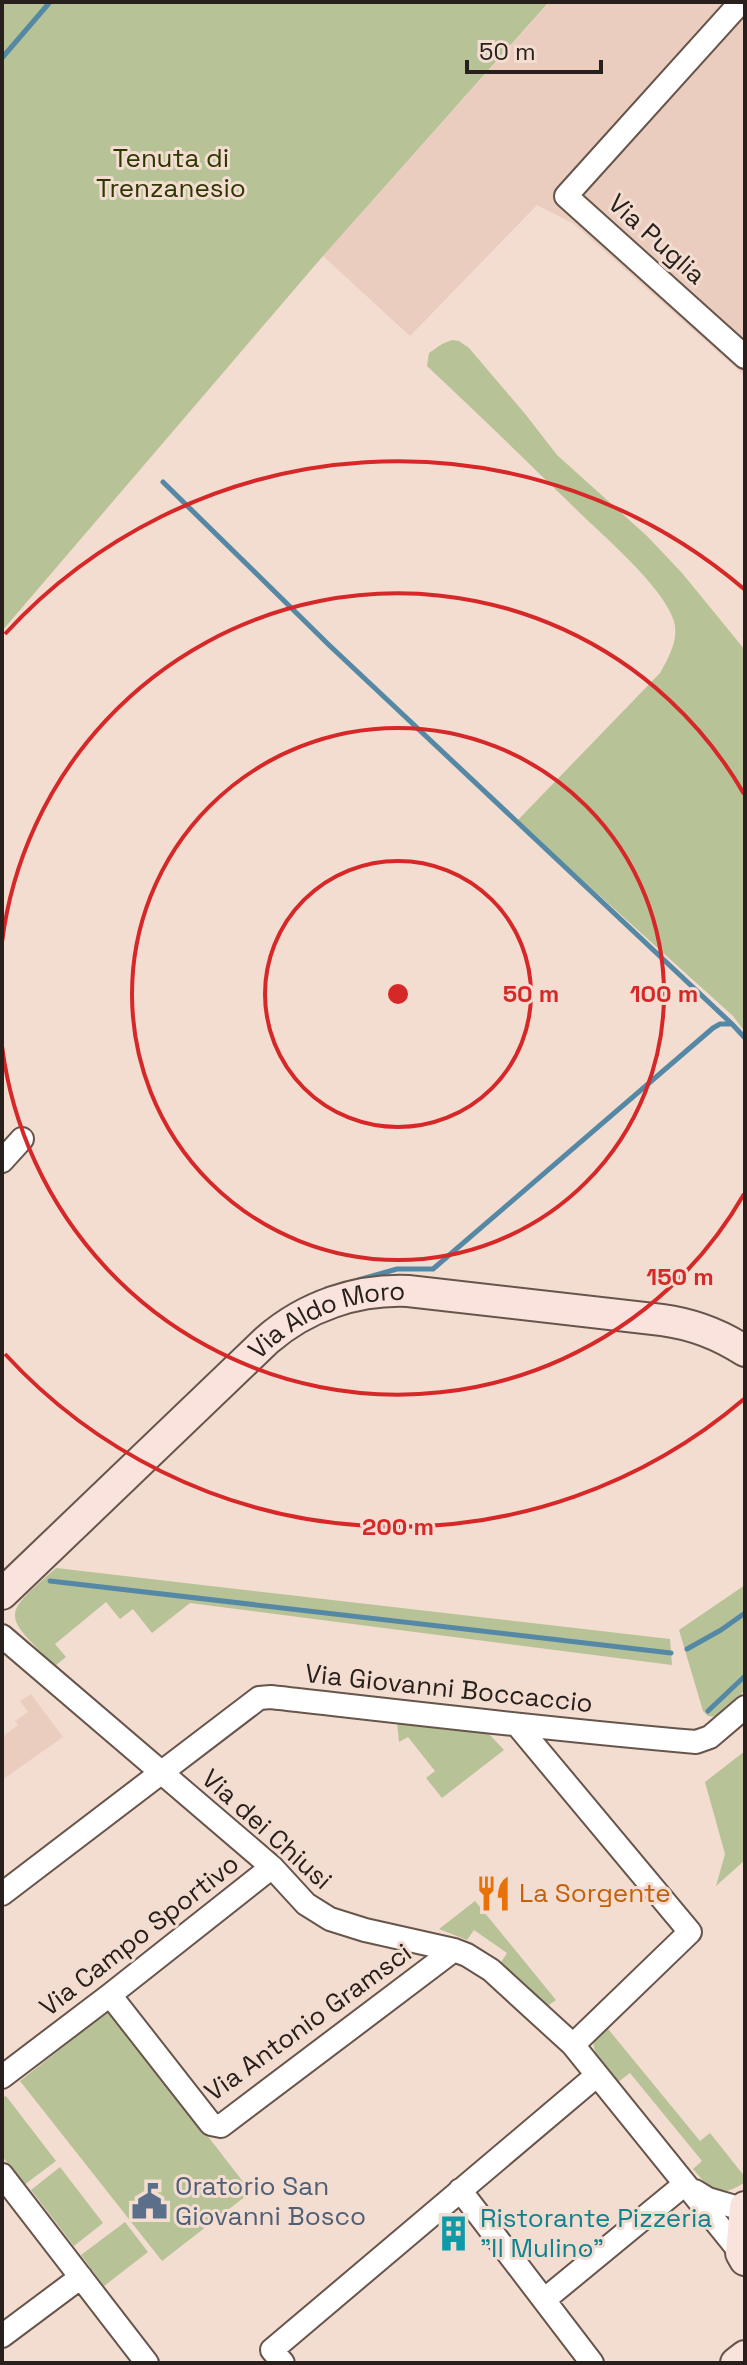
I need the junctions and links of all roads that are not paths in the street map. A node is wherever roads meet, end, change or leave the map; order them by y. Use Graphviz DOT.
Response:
graph roads {
  1 [pos="741,2"];
  2 [pos="745,357"];
  3 [pos="22,1139"];
  4 [pos="2,1161"];
  5 [pos="745,1351"];
  6 [pos="2,1594"];
  7 [pos="2,1636"];
  8 [pos="745,1707"];
  9 [pos="518,1726"];
  10 [pos="160,1772"];
  11 [pos="272,1867"];
  12 [pos="2,1894"];
  13 [pos="454,1950"];
  14 [pos="110,1995"];
  15 [pos="573,2045"];
  16 [pos="596,2076"];
  17 [pos="2,2077"];
  18 [pos="2,2175"];
  19 [pos="685,2184"];
  20 [pos="460,2190"];
  21 [pos="745,2209"];
  22 [pos="744,2254"];
  23 [pos="81,2277"];
  24 [pos="544,2300"];
  25 [pos="2,2336"];
  26 [pos="745,2356"];
  27 [pos="278,2357"];
  28 [pos="147,2363"];
  29 [pos="592,2363"];
  30 [pos="736,2363"];
  1 -- 2 [label="street, Via Puglia"];
  3 -- 4 [label="street"];
  5 -- 6 [label="street, Via Aldo Moro"];
  7 -- 10 [label="street, Via dei Chiusi"];
  8 -- 9 [label="street, Via Giovanni Boccaccio"];
  9 -- 10 [label="street, Via Giovanni Boccaccio"];
  9 -- 15 [label="street"];
  10 -- 11 [label="street, Via dei Chiusi"];
  10 -- 12 [label="street, Via Giovanni Boccaccio"];
  11 -- 13 [label="street, Via dei Chiusi"];
  11 -- 14 [label="street, Via Campo Sportivo"];
  13 -- 14 [label="street, Via Antonio Gramsci"];
  13 -- 15 [label="street, Via dei Chiusi"];
  14 -- 17 [label="street, Via Campo Sportivo"];
  15 -- 16 [label="street, Via dei Chiusi"];
  16 -- 19 [label="street, Via dei Chiusi"];
  16 -- 20 [label="street"];
  18 -- 23 [label="street"];
  19 -- 21 [label="street, Via dei Chiusi"];
  19 -- 22 [label="street, Via dei Chiusi"];
  19 -- 24 [label="street"];
  20 -- 24 [label="street"];
  20 -- 27 [label="street"];
  21 -- 22 [label="street"];
  23 -- 25 [label="street"];
  23 -- 28 [label="street"];
  24 -- 29 [label="street"];
  26 -- 30 [label="street"];
}
